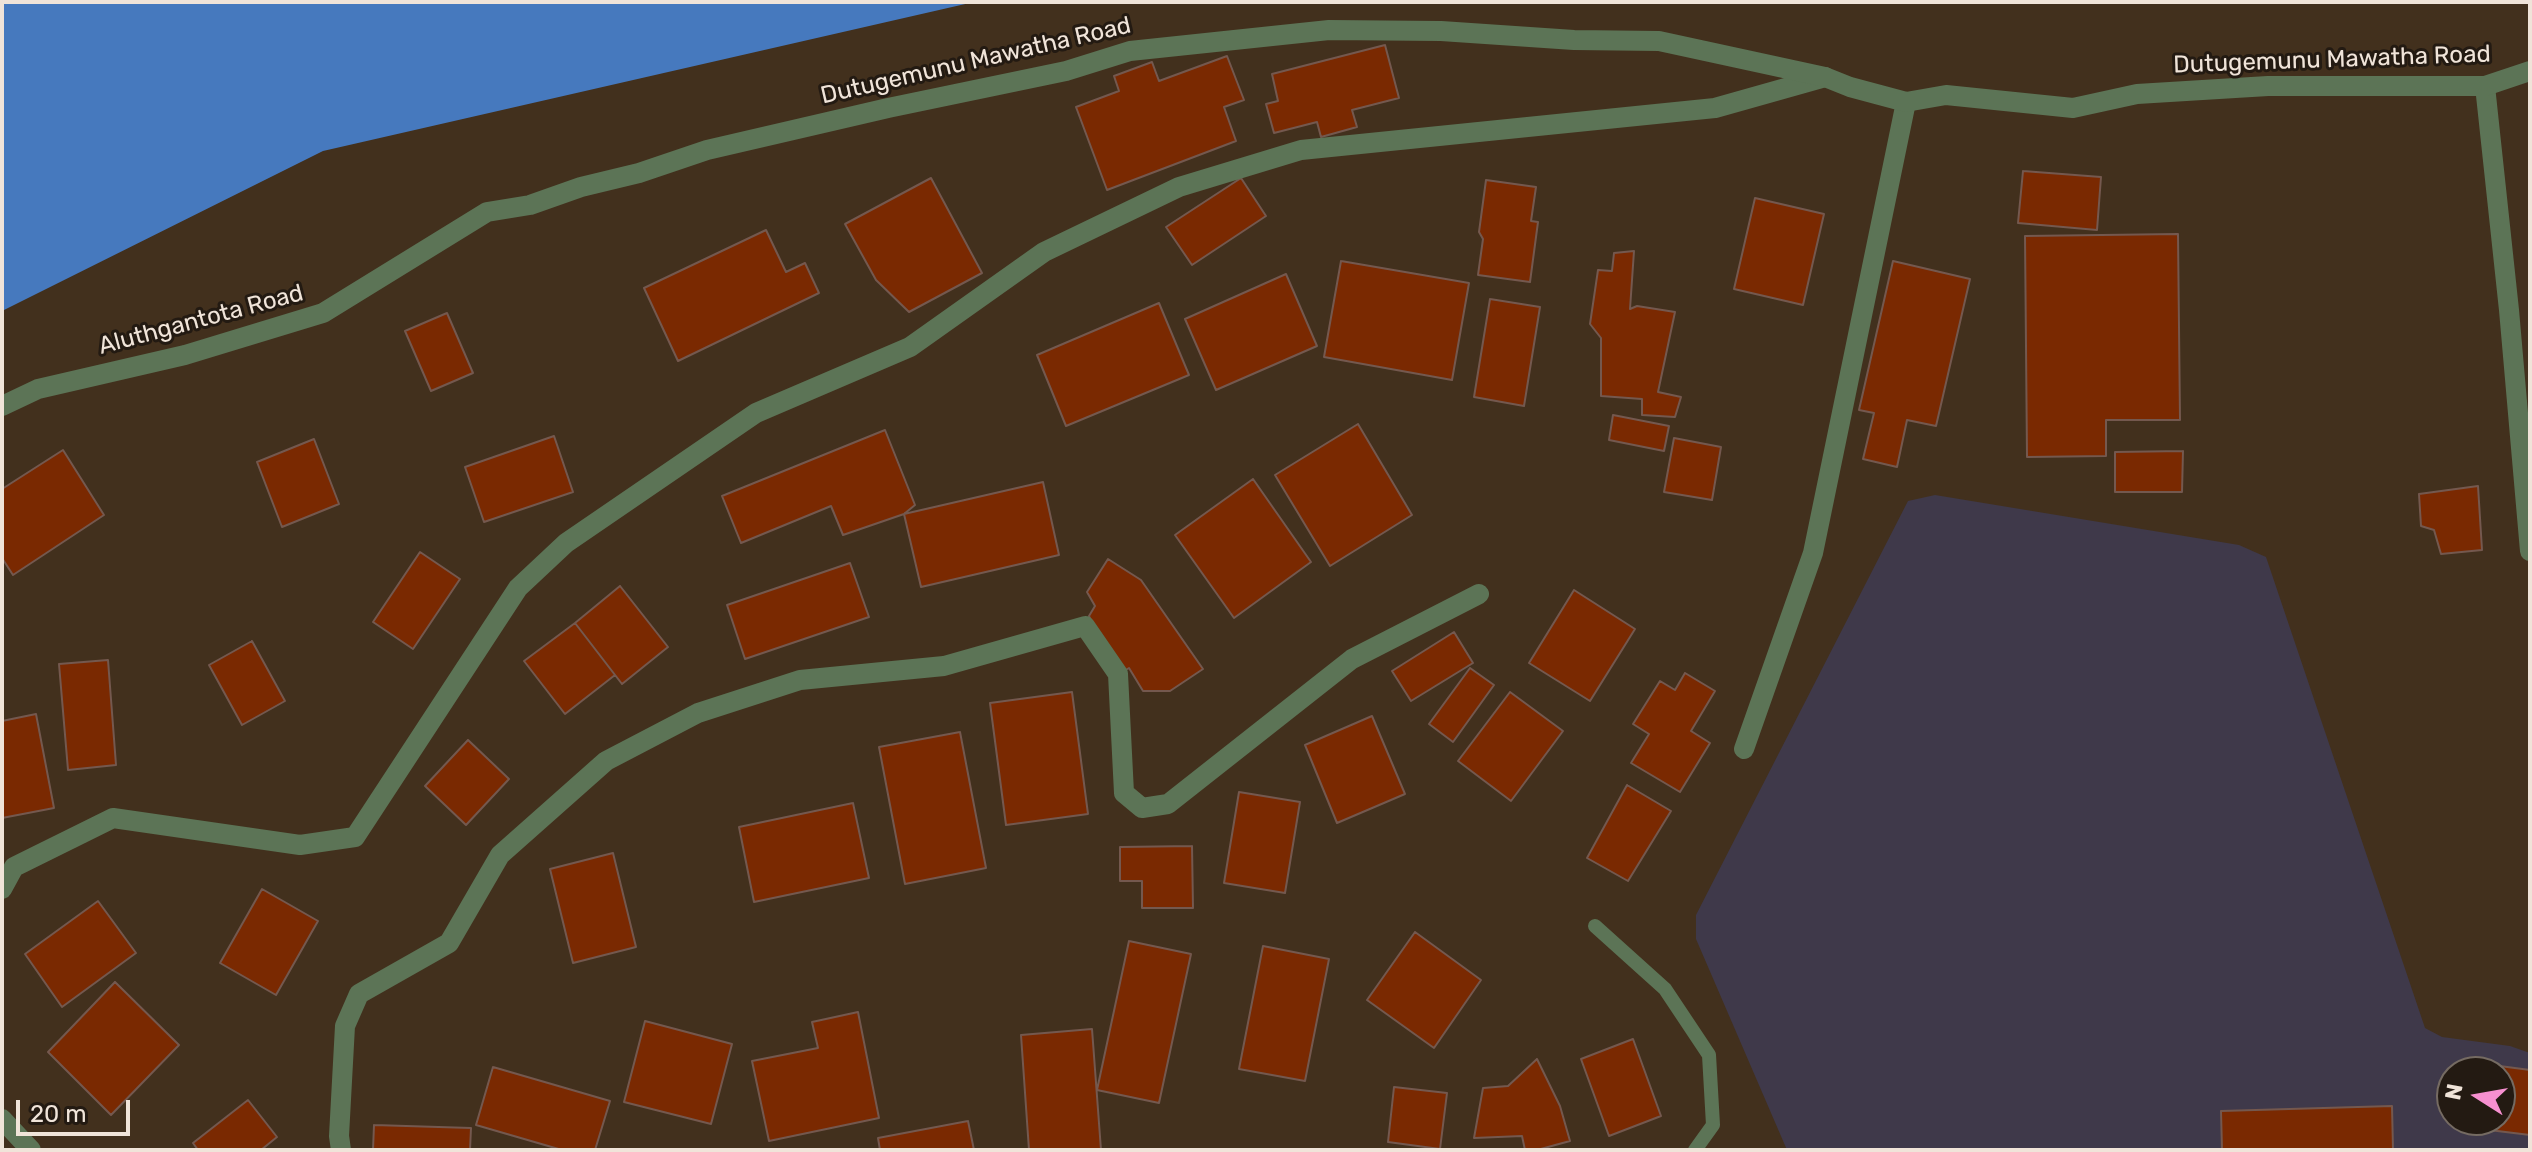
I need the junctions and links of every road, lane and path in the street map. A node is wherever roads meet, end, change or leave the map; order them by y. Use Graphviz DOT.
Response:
graph roads {
  1 [pos="2530,71"];
  2 [pos="1825,77"];
  3 [pos="2485,86"];
  4 [pos="1906,102"];
  5 [pos="487,212"];
  6 [pos="2,406"];
  7 [pos="2530,551"];
  8 [pos="1479,594"];
  9 [pos="1744,749"];
  10 [pos="2,889"];
  11 [pos="1595,926"];
  12 [pos="2,1119"];
  13 [pos="31,1150"];
  14 [pos="341,1150"];
  15 [pos="1695,1150"];
  1 -- 3 [label="street, Dutugemunu Mawatha Road"];
  2 -- 4 [label="street, Dutugemunu Mawatha Road"];
  2 -- 5 [label="street, Dutugemunu Mawatha Road"];
  2 -- 10 [label="street"];
  3 -- 4 [label="street, Dutugemunu Mawatha Road"];
  3 -- 7 [label="street"];
  4 -- 9 [label="street"];
  5 -- 6 [label="street, Aluthgantota Road"];
  8 -- 14 [label="street"];
  11 -- 15 [label="lane"];
  12 -- 13 [label="street"];
}
